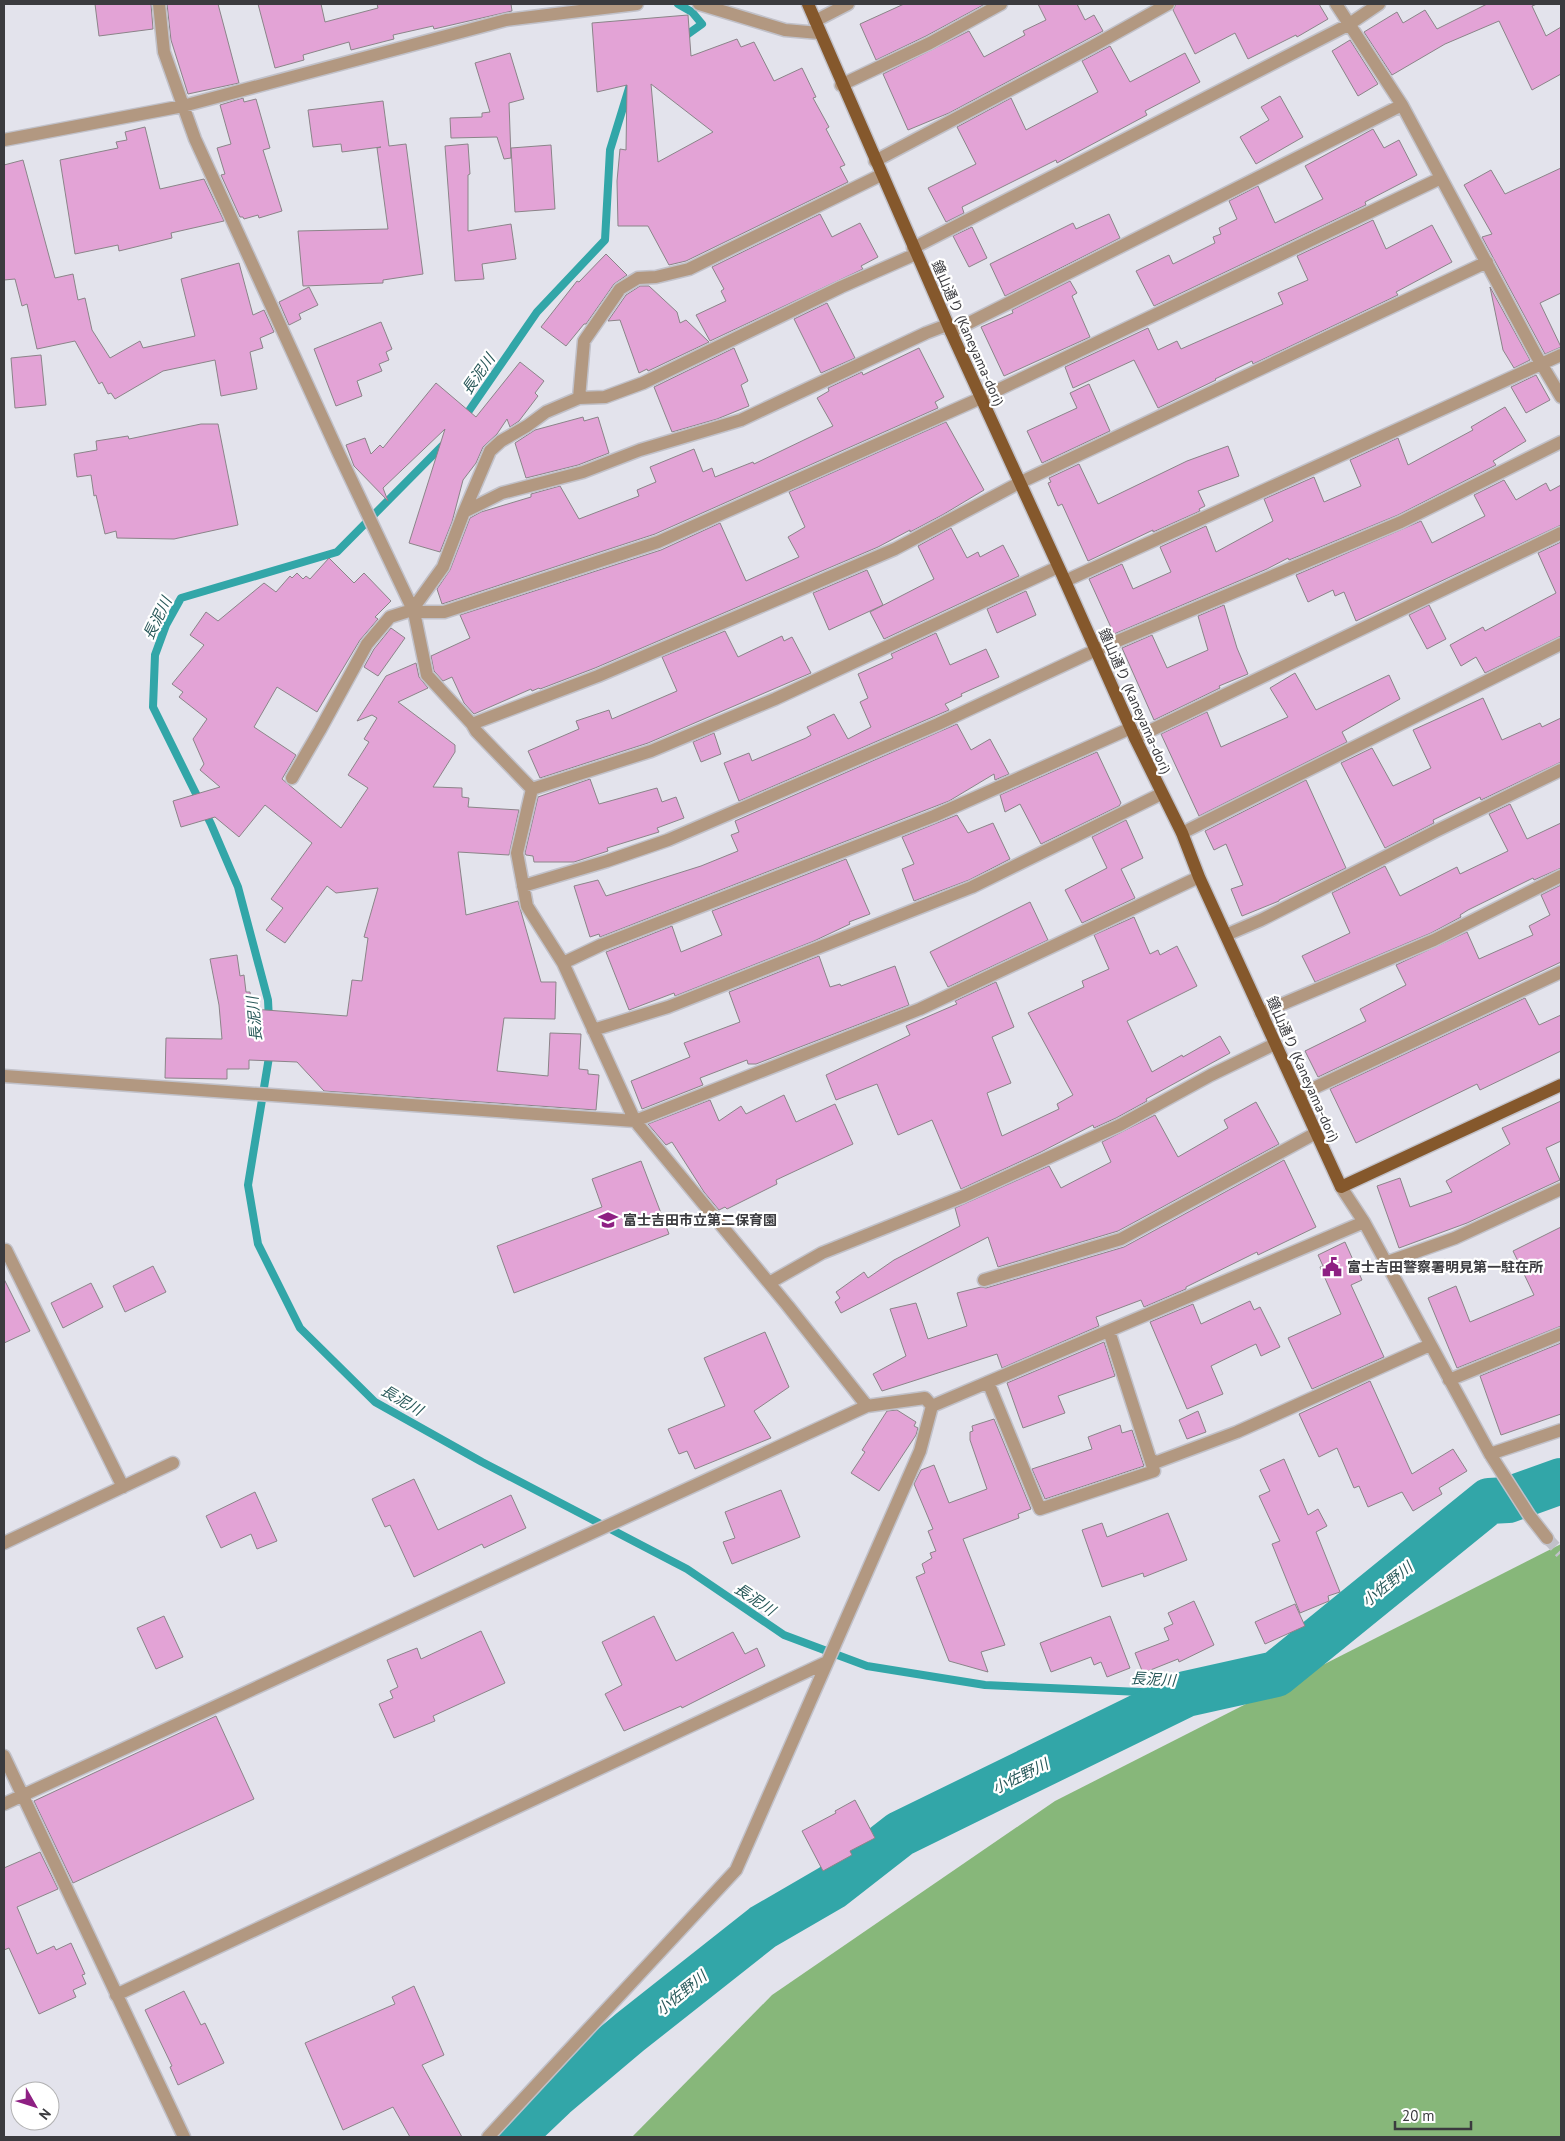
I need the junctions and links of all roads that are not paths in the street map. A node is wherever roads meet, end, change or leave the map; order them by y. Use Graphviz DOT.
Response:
graph roads {
  1 [pos="159,4"];
  2 [pos="637,4"];
  3 [pos="699,4"];
  4 [pos="808,4"];
  5 [pos="848,4"];
  6 [pos="1001,4"];
  7 [pos="1168,4"];
  8 [pos="1336,4"];
  9 [pos="1379,4"];
  10 [pos="815,21"];
  11 [pos="1348,25"];
  12 [pos="819,33"];
  13 [pos="841,85"];
  14 [pos="1402,105"];
  15 [pos="183,106"];
  16 [pos="4,140"];
  17 [pos="875,161"];
  18 [pos="881,174"];
  19 [pos="1442,178"];
  20 [pos="915,251"];
  21 [pos="1487,262"];
  22 [pos="949,329"];
  23 [pos="1561,355"];
  24 [pos="1541,364"];
  25 [pos="1561,397"];
  26 [pos="579,398"];
  27 [pos="981,398"];
  28 [pos="1561,442"];
  29 [pos="1019,482"];
  30 [pos="464,512"];
  31 [pos="1561,533"];
  32 [pos="1058,567"];
  33 [pos="1065,581"];
  34 [pos="413,611"];
  35 [pos="1561,644"];
  36 [pos="1096,650"];
  37 [pos="472,724"];
  38 [pos="1133,733"];
  39 [pos="1561,770"];
  40 [pos="292,778"];
  41 [pos="532,789"];
  42 [pos="1161,794"];
  43 [pos="1182,833"];
  44 [pos="1561,876"];
  45 [pos="1199,877"];
  46 [pos="523,886"];
  47 [pos="1226,935"];
  48 [pos="563,963"];
  49 [pos="1561,972"];
  50 [pos="1261,1012"];
  51 [pos="593,1030"];
  52 [pos="1275,1044"];
  53 [pos="4,1076"];
  54 [pos="1561,1085"];
  55 [pos="1298,1095"];
  56 [pos="634,1121"];
  57 [pos="1316,1133"];
  58 [pos="1340,1187"];
  59 [pos="1561,1189"];
  60 [pos="1364,1222"];
  61 [pos="6,1250"];
  62 [pos="1386,1263"];
  63 [pos="984,1280"];
  64 [pos="769,1284"];
  65 [pos="1109,1331"];
  66 [pos="1561,1334"];
  67 [pos="1430,1345"];
  68 [pos="1449,1380"];
  69 [pos="988,1382"];
  70 [pos="867,1406"];
  71 [pos="932,1406"];
  72 [pos="1561,1430"];
  73 [pos="1490,1454"];
  74 [pos="1152,1460"];
  75 [pos="173,1463"];
  76 [pos="123,1487"];
  77 [pos="1547,1538"];
  78 [pos="4,1543"];
  79 [pos="827,1662"];
  80 [pos="4,1756"];
  81 [pos="22,1795"];
  82 [pos="4,1804"];
  83 [pos="116,1995"];
  84 [pos="184,2137"];
  85 [pos="488,2137"];
  1 -- 15 [label="street"];
  2 -- 15 [label="street"];
  3 -- 12 [label="street"];
  4 -- 10 [label="main road, 鐘山通り (Kaneyama-dori)"];
  5 -- 10 [label="street"];
  6 -- 13 [label="street"];
  7 -- 17 [label="street"];
  8 -- 11 [label="street"];
  9 -- 11 [label="street"];
  10 -- 12 [label="main road, 鐘山通り (Kaneyama-dori)"];
  11 -- 14 [label="street"];
  11 -- 20 [label="street"];
  12 -- 13 [label="main road, 鐘山通り (Kaneyama-dori)"];
  13 -- 17 [label="main road, 鐘山通り (Kaneyama-dori)"];
  14 -- 19 [label="street"];
  14 -- 22 [label="street"];
  15 -- 16 [label="street"];
  15 -- 34 [label="street"];
  17 -- 18 [label="main road, 鐘山通り (Kaneyama-dori)"];
  18 -- 20 [label="main road, 鐘山通り (Kaneyama-dori)"];
  18 -- 26 [label="street"];
  19 -- 21 [label="street"];
  19 -- 27 [label="street"];
  20 -- 22 [label="main road, 鐘山通り (Kaneyama-dori)"];
  20 -- 26 [label="street"];
  21 -- 24 [label="street"];
  21 -- 29 [label="street"];
  22 -- 27 [label="main road, 鐘山通り (Kaneyama-dori)"];
  22 -- 30 [label="street"];
  23 -- 24 [label="street"];
  24 -- 25 [label="street"];
  24 -- 33 [label="street"];
  26 -- 30 [label="street"];
  27 -- 29 [label="main road, 鐘山通り (Kaneyama-dori)"];
  27 -- 34 [label="street"];
  28 -- 36 [label="street"];
  29 -- 32 [label="main road, 鐘山通り (Kaneyama-dori)"];
  29 -- 37 [label="street"];
  30 -- 34 [label="street"];
  31 -- 38 [label="street"];
  32 -- 33 [label="main road, 鐘山通り (Kaneyama-dori)"];
  32 -- 41 [label="street"];
  33 -- 36 [label="main road, 鐘山通り (Kaneyama-dori)"];
  34 -- 37 [label="street"];
  34 -- 40 [label="street"];
  35 -- 43 [label="street"];
  36 -- 38 [label="main road, 鐘山通り (Kaneyama-dori)"];
  36 -- 46 [label="street"];
  37 -- 41 [label="street"];
  38 -- 42 [label="main road, 鐘山通り (Kaneyama-dori)"];
  38 -- 48 [label="street"];
  39 -- 47 [label="street"];
  41 -- 46 [label="street"];
  42 -- 43 [label="main road, 鐘山通り (Kaneyama-dori)"];
  42 -- 51 [label="street"];
  43 -- 45 [label="main road, 鐘山通り (Kaneyama-dori)"];
  44 -- 50 [label="street"];
  45 -- 47 [label="main road, 鐘山通り (Kaneyama-dori)"];
  45 -- 56 [label="street"];
  46 -- 48 [label="street"];
  47 -- 50 [label="main road, 鐘山通り (Kaneyama-dori)"];
  48 -- 51 [label="street"];
  49 -- 55 [label="street"];
  50 -- 52 [label="main road, 鐘山通り (Kaneyama-dori)"];
  51 -- 56 [label="street"];
  52 -- 55 [label="main road, 鐘山通り (Kaneyama-dori)"];
  52 -- 64 [label="street"];
  53 -- 56 [label="street"];
  54 -- 58 [label="main road"];
  55 -- 57 [label="main road, 鐘山通り (Kaneyama-dori)"];
  56 -- 64 [label="street"];
  57 -- 58 [label="main road, 鐘山通り (Kaneyama-dori)"];
  57 -- 63 [label="street"];
  58 -- 60 [label="street"];
  59 -- 62 [label="street"];
  60 -- 62 [label="street"];
  60 -- 65 [label="street"];
  61 -- 76 [label="street"];
  62 -- 67 [label="street"];
  64 -- 70 [label="street"];
  65 -- 69 [label="street"];
  65 -- 74 [label="street"];
  66 -- 68 [label="street"];
  67 -- 68 [label="street"];
  67 -- 74 [label="street"];
  68 -- 73 [label="street"];
  69 -- 71 [label="street"];
  69 -- 74 [label="street"];
  70 -- 71 [label="street"];
  70 -- 81 [label="street"];
  71 -- 79 [label="street"];
  72 -- 73 [label="street"];
  73 -- 77 [label="street"];
  75 -- 76 [label="street"];
  76 -- 78 [label="street"];
  79 -- 83 [label="street"];
  79 -- 85 [label="street"];
  80 -- 81 [label="street"];
  81 -- 82 [label="street"];
  81 -- 83 [label="street"];
  83 -- 84 [label="street"];
}
